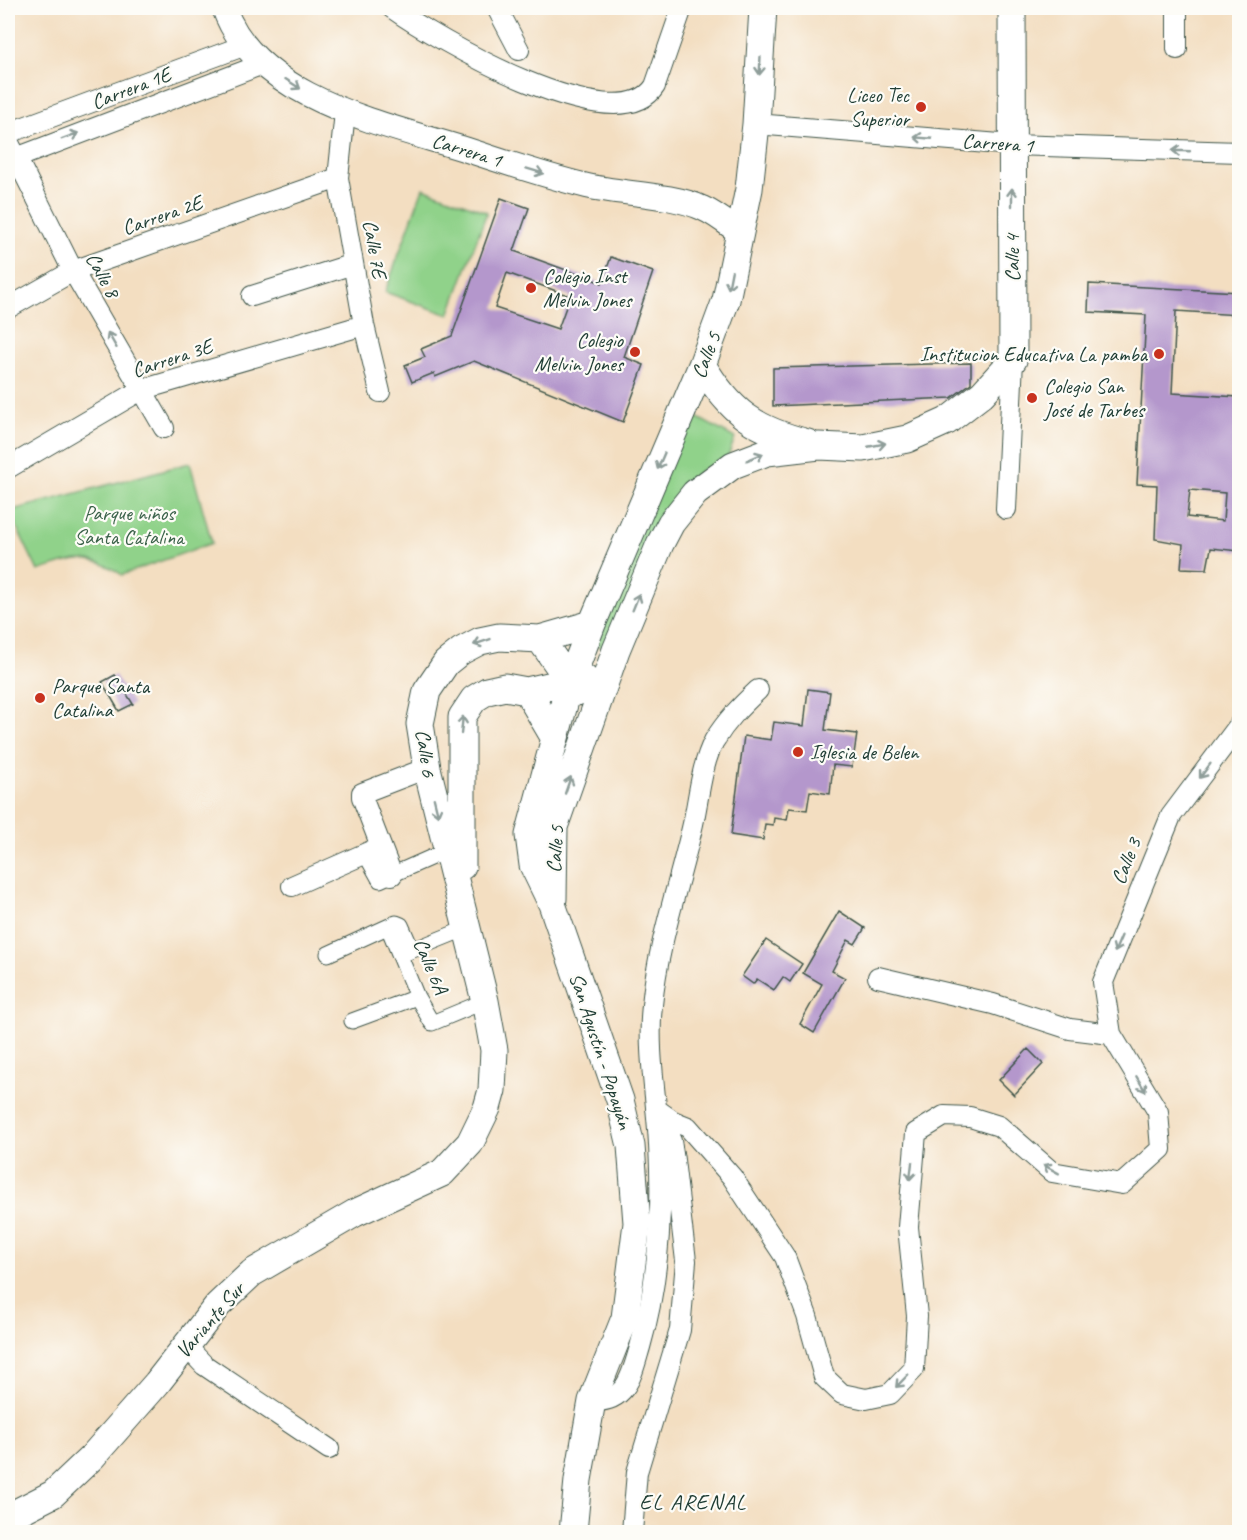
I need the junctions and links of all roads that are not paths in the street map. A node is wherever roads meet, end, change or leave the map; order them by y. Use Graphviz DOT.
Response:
graph roads {
  1 [pos="392,8"];
  2 [pos="497,8"];
  3 [pos="682,8"];
  4 [pos="763,8"];
  5 [pos="1012,8"];
  6 [pos="1177,8"];
  7 [pos="224,10"];
  8 [pos="243,46"];
  9 [pos="1177,49"];
  10 [pos="519,50"];
  11 [pos="263,63"];
  12 [pos="345,112"];
  13 [pos="756,124"];
  14 [pos="8,133"];
  15 [pos="1012,145"];
  16 [pos="1239,152"];
  17 [pos="10,153"];
  18 [pos="338,178"];
  19 [pos="740,233"];
  20 [pos="353,264"];
  21 [pos="73,272"];
  22 [pos="252,296"];
  23 [pos="8,309"];
  24 [pos="364,325"];
  25 [pos="1013,360"];
  26 [pos="702,365"];
  27 [pos="141,390"];
  28 [pos="380,392"];
  29 [pos="164,428"];
  30 [pos="819,446"];
  31 [pos="8,468"];
  32 [pos="1006,508"];
  33 [pos="592,624"];
  34 [pos="540,639"];
  35 [pos="609,673"];
  36 [pos="570,682"];
  37 [pos="758,690"];
  38 [pos="527,691"];
  39 [pos="592,716"];
  40 [pos="1239,724"];
  41 [pos="554,737"];
  42 [pos="427,768"];
  43 [pos="373,850"];
  44 [pos="448,850"];
  45 [pos="386,877"];
  46 [pos="292,886"];
  47 [pos="552,904"];
  48 [pos="465,919"];
  49 [pos="406,952"];
  50 [pos="327,954"];
  51 [pos="879,977"];
  52 [pos="417,997"];
  53 [pos="485,1000"];
  54 [pos="352,1021"];
  55 [pos="1111,1034"];
  56 [pos="487,1107"];
  57 [pos="656,1108"];
  58 [pos="186,1346"];
  59 [pos="592,1401"];
  60 [pos="329,1449"];
  61 [pos="8,1517"];
  62 [pos="573,1533"];
  63 [pos="632,1533"];
  1 -- 3 [label="street"];
  2 -- 10 [label="street"];
  4 -- 13 [label="main road, Calle 5, one-way"];
  5 -- 15 [label="main road, Calle 4"];
  6 -- 9 [label="street"];
  7 -- 8 [label="street, Carrera 1"];
  8 -- 11 [label="street, Carrera 1"];
  8 -- 14 [label="street, Carrera 1E"];
  11 -- 12 [label="street, Carrera 1, one-way"];
  17 -- 11 [label="street, Carrera 1E, one-way"];
  12 -- 18 [label="street, Calle 7E"];
  12 -- 19 [label="street, Carrera 1, one-way"];
  15 -- 13 [label="street, Carrera 1, one-way"];
  13 -- 19 [label="main road, Calle 5"];
  16 -- 15 [label="street, Carrera 1, one-way"];
  25 -- 15 [label="main road, Calle 4, one-way"];
  17 -- 21 [label="street, Calle 8"];
  18 -- 20 [label="street, Calle 7E"];
  18 -- 21 [label="street, Carrera 2E"];
  19 -- 26 [label="main road, Calle 5, one-way"];
  20 -- 22 [label="street"];
  20 -- 24 [label="street, Calle 7E"];
  21 -- 23 [label="street, Carrera 2E"];
  27 -- 21 [label="street, Calle 8, one-way"];
  24 -- 27 [label="street, Carrera 3E"];
  24 -- 28 [label="street, Calle 7E"];
  30 -- 25 [label="main road, one-way"];
  25 -- 32 [label="street, Calle 4"];
  26 -- 30 [label="main road"];
  26 -- 33 [label="main road, Calle 5, one-way"];
  27 -- 29 [label="street, Calle 8"];
  27 -- 31 [label="street, Carrera 3E"];
  35 -- 30 [label="main road, Calle 5, one-way"];
  33 -- 34 [label="main road, Calle 6"];
  33 -- 36 [label="main road, Calle 5"];
  34 -- 36 [label="main road"];
  34 -- 42 [label="main road, Calle 6, one-way"];
  35 -- 36 [label="main road, Calle 6"];
  35 -- 39 [label="main road, Calle 5"];
  36 -- 38 [label="main road, Calle 6"];
  36 -- 39 [label="main road"];
  36 -- 41 [label="main road, San Agustín - Popayán"];
  37 -- 57 [label="street"];
  38 -- 41 [label="main road"];
  48 -- 38 [label="main road, Calle 6, one-way"];
  47 -- 39 [label="main road, Calle 5, one-way"];
  40 -- 55 [label="street, Calle 3, one-way"];
  41 -- 47 [label="main road, San Agustín - Popayán"];
  42 -- 43 [label="street"];
  42 -- 44 [label="main road, Calle 6, one-way"];
  43 -- 45 [label="street"];
  43 -- 46 [label="street"];
  44 -- 45 [label="street"];
  44 -- 48 [label="main road, Calle 6"];
  47 -- 59 [label="main road, San Agustín - Popayán"];
  48 -- 49 [label="street"];
  48 -- 53 [label="main road, Calle 6"];
  49 -- 50 [label="street, Calle 6A"];
  49 -- 52 [label="street, Calle 6A"];
  51 -- 55 [label="street"];
  52 -- 53 [label="street, Calle 6A"];
  52 -- 54 [label="street"];
  53 -- 56 [label="main road, Calle 6"];
  55 -- 57 [label="street, one-way"];
  56 -- 58 [label="main road, Variante Sur"];
  57 -- 59 [label="street"];
  57 -- 63 [label="street"];
  58 -- 60 [label="street"];
  58 -- 61 [label="main road, Variante Sur"];
  59 -- 62 [label="main road, San Agustín - Popayán"];
}
